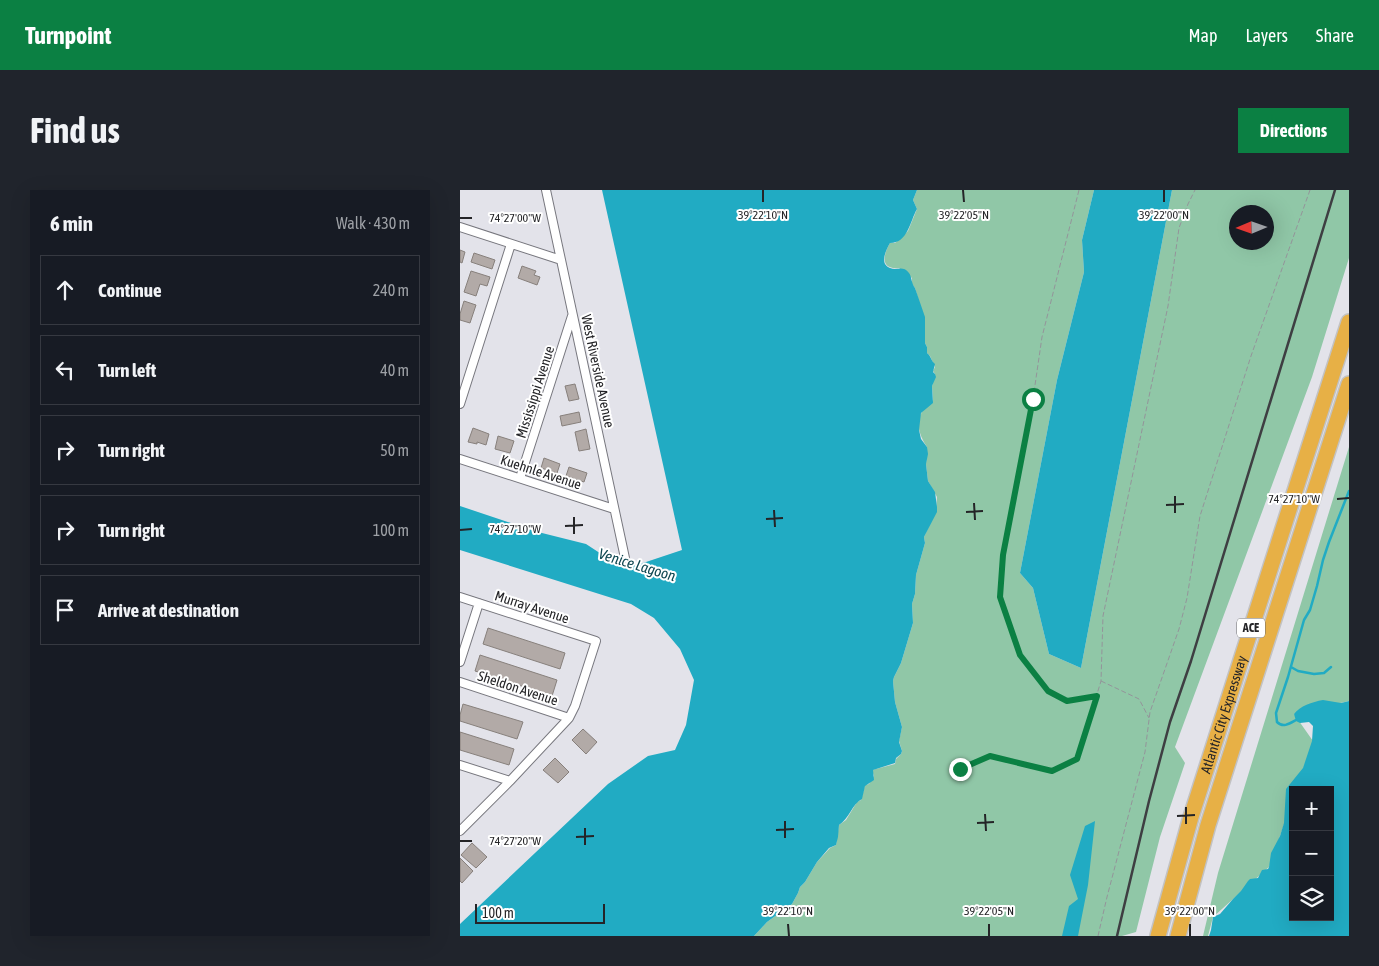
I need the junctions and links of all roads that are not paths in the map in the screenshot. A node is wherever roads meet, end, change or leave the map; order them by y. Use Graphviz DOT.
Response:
graph roads {
  1 [pos="546,190"];
  2 [pos="460,227"];
  3 [pos="511,244"];
  4 [pos="561,260"];
  5 [pos="573,314"];
  6 [pos="1349,322"];
  7 [pos="1349,384"];
  8 [pos="460,404"];
  9 [pos="460,459"];
  10 [pos="520,478"];
  11 [pos="614,509"];
  12 [pos="625,558"];
  13 [pos="460,597"];
  14 [pos="479,603"];
  15 [pos="460,662"];
  16 [pos="460,682"];
  17 [pos="569,718"];
  18 [pos="460,765"];
  19 [pos="510,781"];
  20 [pos="460,831"];
  21 [pos="1158,936"];
  22 [pos="1178,936"];
  1 -- 4 [label="street, West Riverside Avenue"];
  2 -- 3 [label="street"];
  3 -- 4 [label="street"];
  3 -- 8 [label="street"];
  4 -- 5 [label="street, West Riverside Avenue"];
  5 -- 10 [label="street, Mississippi Avenue"];
  5 -- 11 [label="street, West Riverside Avenue"];
  6 -- 21 [label="highway, Atlantic City Expressway / ACE"];
  7 -- 22 [label="highway, Atlantic City Expressway / ACE"];
  9 -- 10 [label="street, Kuehnle Avenue"];
  10 -- 11 [label="street, Kuehnle Avenue"];
  11 -- 12 [label="street, West Riverside Avenue"];
  13 -- 14 [label="street, Murray Avenue"];
  14 -- 15 [label="street"];
  14 -- 17 [label="street, Murray Avenue"];
  16 -- 17 [label="street, Sheldon Avenue"];
  17 -- 19 [label="street"];
  18 -- 19 [label="street"];
  19 -- 20 [label="street"];
}
